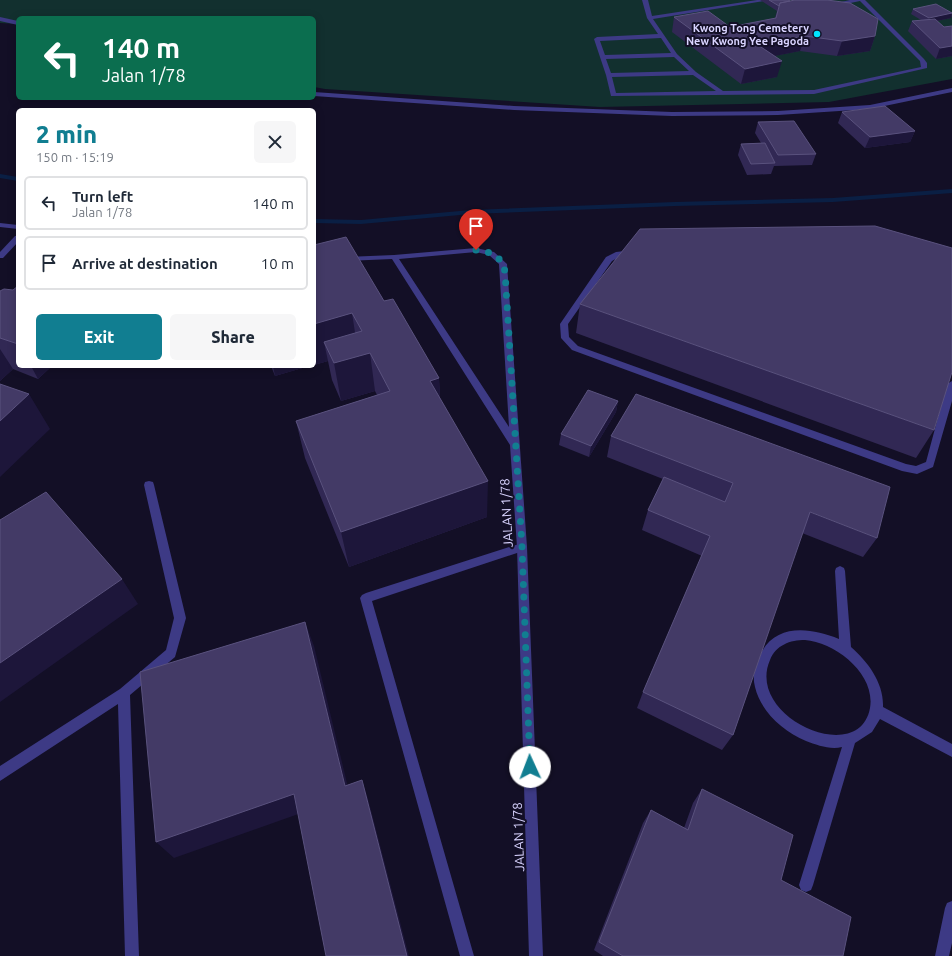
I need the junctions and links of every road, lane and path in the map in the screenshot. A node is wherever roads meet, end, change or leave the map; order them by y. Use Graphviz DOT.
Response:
graph roads {
  1 [pos="645,0"];
  2 [pos="767,0"];
  3 [pos="860,0"];
  4 [pos="823,7"];
  5 [pos="650,18"];
  6 [pos="0,19"];
  7 [pos="16,23"];
  8 [pos="661,36"];
  9 [pos="675,55"];
  10 [pos="603,57"];
  11 [pos="694,73"];
  12 [pos="609,76"];
  13 [pos="952,90"];
  14 [pos="722,93"];
  15 [pos="316,94"];
  16 [pos="0,225"];
  17 [pos="16,228"];
  18 [pos="16,240"];
  19 [pos="642,252"];
  20 [pos="0,256"];
  21 [pos="394,257"];
  22 [pos="336,259"];
  23 [pos="952,384"];
  24 [pos="516,446"];
  25 [pos="149,485"];
  26 [pos="522,546"];
  27 [pos="840,571"];
  28 [pos="845,649"];
  29 [pos="124,693"];
  30 [pos="876,710"];
  31 [pos="850,740"];
  32 [pos="952,751"];
  33 [pos="0,774"];
  34 [pos="806,885"];
  35 [pos="952,908"];
  36 [pos="132,956"];
  37 [pos="467,956"];
  38 [pos="536,956"];
  39 [pos="942,956"];
  1 -- 5 [label="street"];
  2 -- 5 [label="street"];
  3 -- 4 [label="street"];
  3 -- 14 [label="street"];
  5 -- 8 [label="street"];
  6 -- 7 [label="street"];
  8 -- 9 [label="street"];
  8 -- 10 [label="street"];
  9 -- 10 [label="street"];
  9 -- 11 [label="street"];
  10 -- 12 [label="street"];
  11 -- 12 [label="street"];
  11 -- 14 [label="street"];
  12 -- 14 [label="street"];
  13 -- 15 [label="street"];
  16 -- 17 [label="street"];
  18 -- 20 [label="street"];
  19 -- 23 [label="street"];
  21 -- 22 [label="street, JALAN 1/78"];
  21 -- 24 [label="street"];
  21 -- 24 [label="street, JALAN 1/78"];
  24 -- 26 [label="street, JALAN 1/78"];
  25 -- 29 [label="street"];
  26 -- 37 [label="street"];
  26 -- 38 [label="street, JALAN 1/78"];
  27 -- 28 [label="street"];
  28 -- 30 [label="street"];
  28 -- 31 [label="street"];
  29 -- 33 [label="street"];
  29 -- 36 [label="street"];
  30 -- 31 [label="street"];
  30 -- 32 [label="street"];
  31 -- 34 [label="street"];
  35 -- 39 [label="street"];
}
